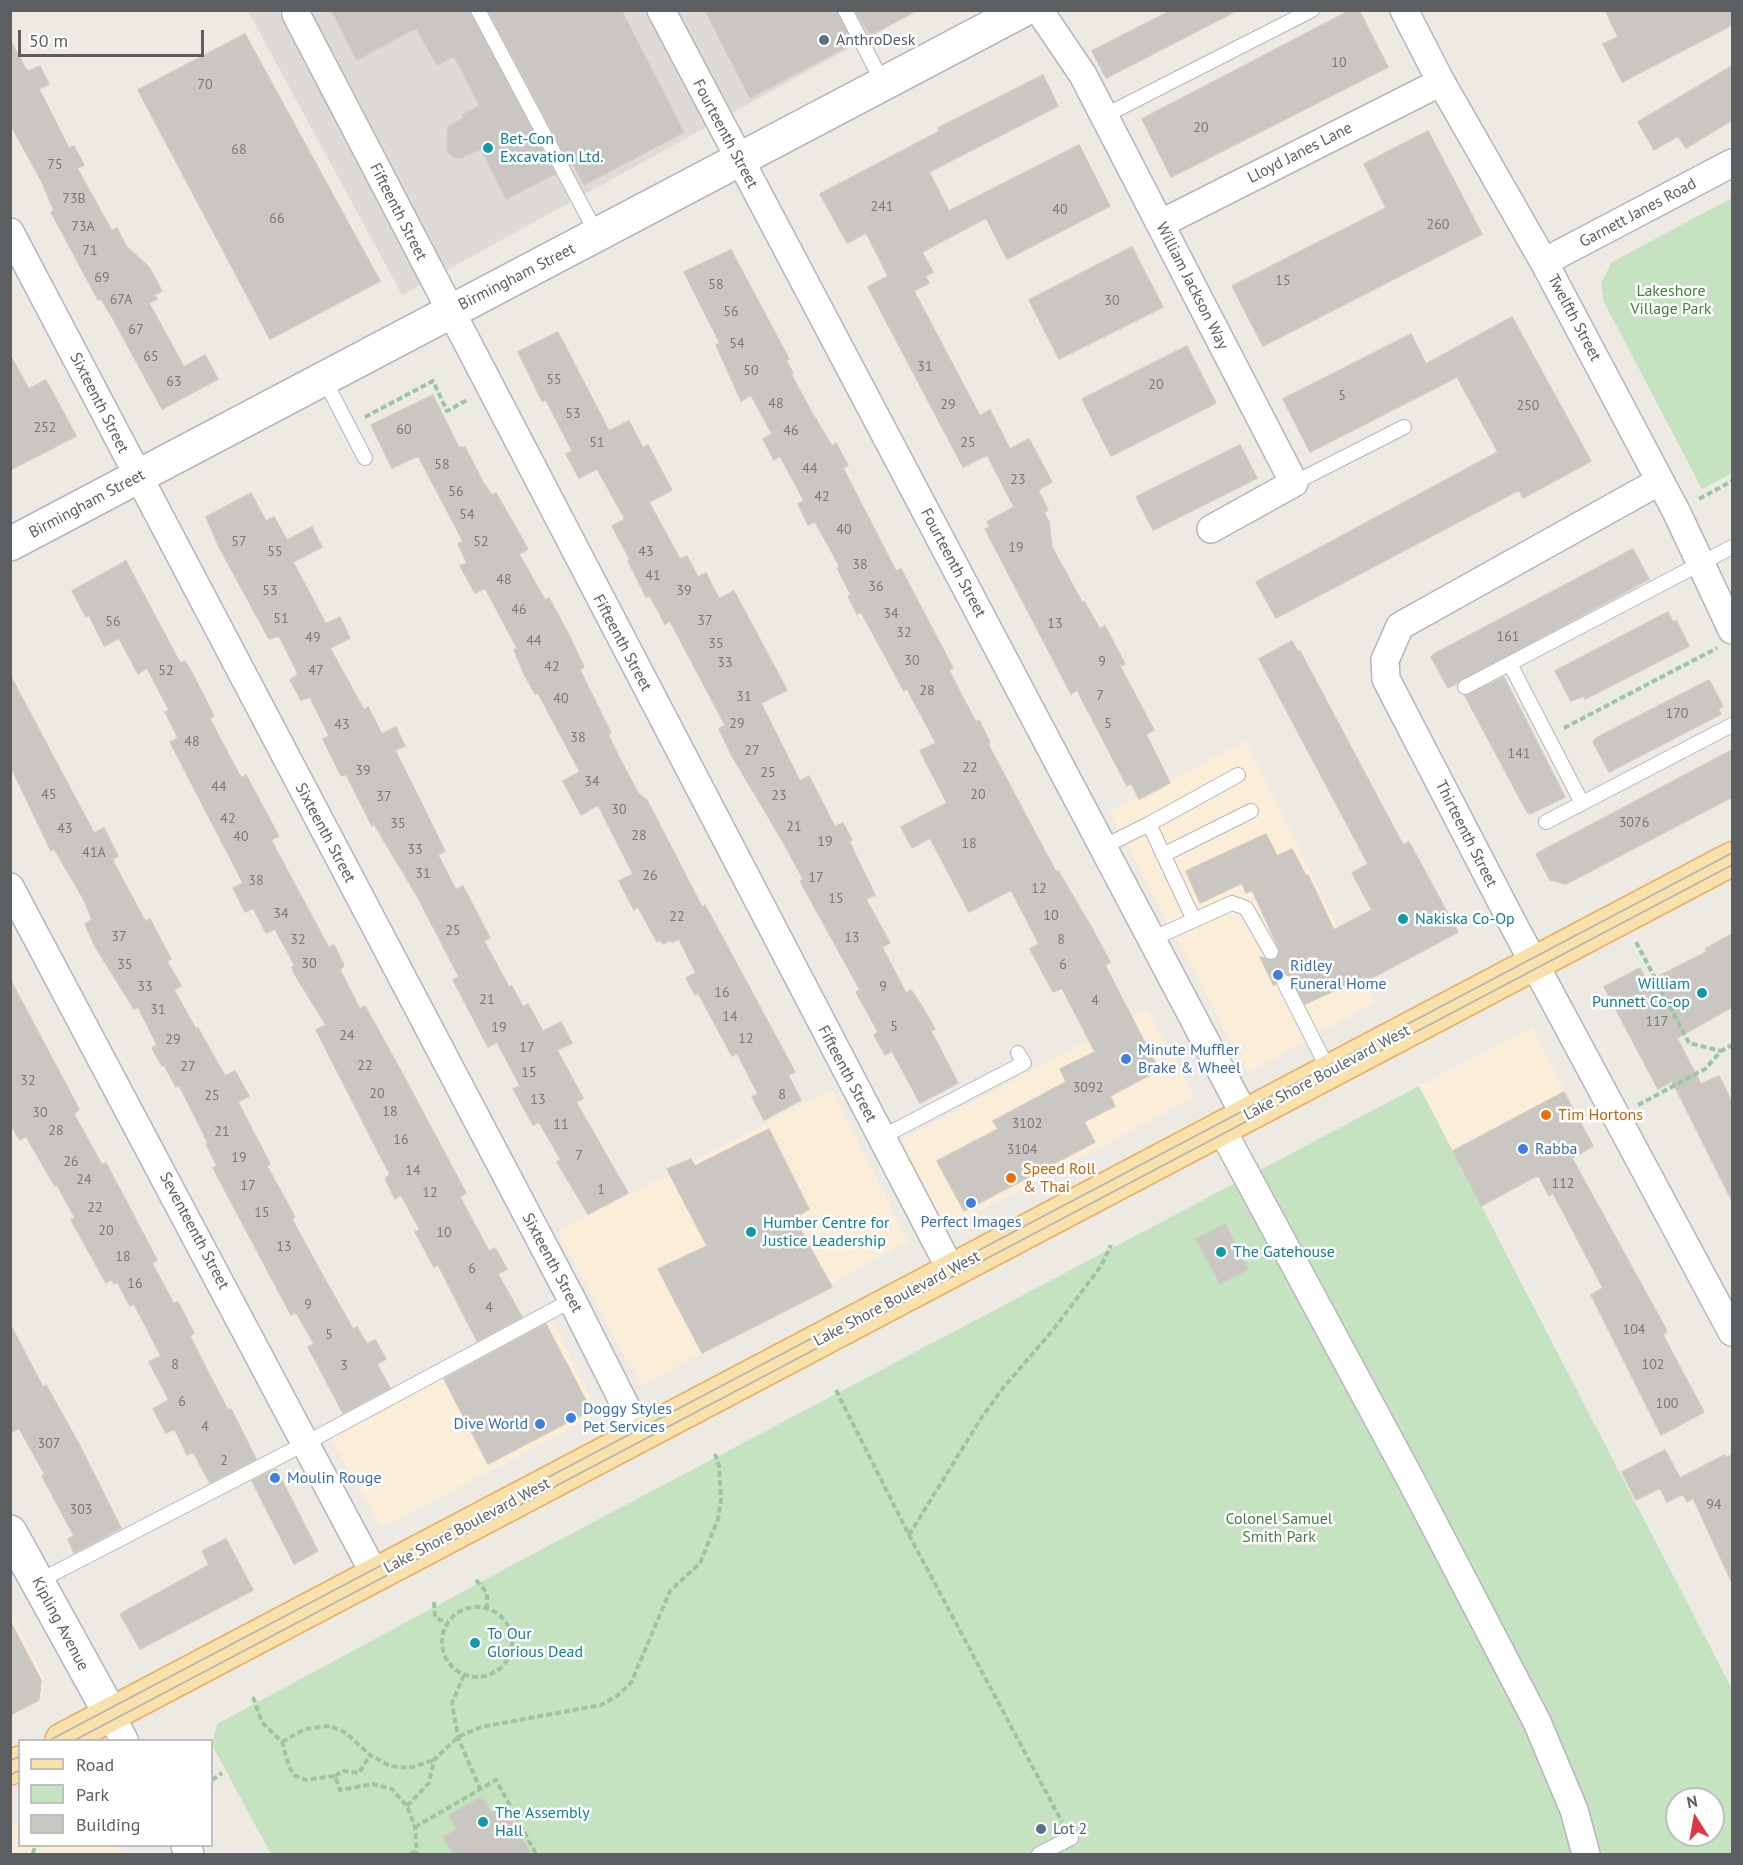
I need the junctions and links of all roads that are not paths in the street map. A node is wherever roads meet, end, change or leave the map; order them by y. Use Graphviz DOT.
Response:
graph roads {
  1 [pos="478,10"];
  2 [pos="661,10"];
  3 [pos="845,10"];
  4 [pos="1023,10"];
  5 [pos="1039,10"];
  6 [pos="1312,10"];
  7 [pos="1404,10"];
  8 [pos="296,15"];
  9 [pos="1441,81"];
  10 [pos="883,83"];
  11 [pos="1104,116"];
  12 [pos="739,160"];
  13 [pos="1732,164"];
  14 [pos="1160,224"];
  15 [pos="10,232"];
  16 [pos="598,235"];
  17 [pos="1544,262"];
  18 [pos="450,312"];
  19 [pos="324,379"];
  20 [pos="1404,427"];
  21 [pos="365,458"];
  22 [pos="137,477"];
  23 [pos="1660,481"];
  24 [pos="1294,483"];
  25 [pos="1211,529"];
  26 [pos="10,544"];
  27 [pos="1732,547"];
  28 [pos="1702,563"];
  29 [pos="1728,637"];
  30 [pos="1510,664"];
  31 [pos="1465,687"];
  32 [pos="1732,725"];
  33 [pos="1238,775"];
  34 [pos="1582,803"];
  35 [pos="1251,811"];
  36 [pos="1546,822"];
  37 [pos="1149,824"];
  38 [pos="1103,847"];
  39 [pos="1163,855"];
  40 [pos="1732,858"];
  41 [pos="10,887"];
  42 [pos="1194,920"];
  43 [pos="1152,939"];
  44 [pos="1271,952"];
  45 [pos="1534,963"];
  46 [pos="1284,981"];
  47 [pos="1018,1053"];
  48 [pos="1329,1071"];
  49 [pos="1233,1122"];
  50 [pos="880,1138"];
  51 [pos="951,1270"];
  52 [pos="572,1300"];
  53 [pos="1732,1332"];
  54 [pos="640,1435"];
  55 [pos="306,1443"];
  56 [pos="10,1532"];
  57 [pos="375,1575"];
  58 [pos="37,1582"];
  59 [pos="117,1728"];
  60 [pos="67,1739"];
  61 [pos="1071,1838"];
  62 [pos="1039,1854"];
  63 [pos="1586,1854"];
  1 -- 16 [label="lane"];
  2 -- 12 [label="street, Fourteenth Street"];
  3 -- 10 [label="lane"];
  4 -- 10 [label="street, Birmingham Street"];
  5 -- 11 [label="street, William Jackson Way"];
  6 -- 11 [label="lane"];
  7 -- 9 [label="street, Twelfth Street"];
  8 -- 18 [label="street, Fifteenth Street"];
  9 -- 14 [label="street, Lloyd Janes Lane"];
  9 -- 17 [label="street, Twelfth Street"];
  10 -- 12 [label="street, Birmingham Street"];
  11 -- 14 [label="street, William Jackson Way"];
  12 -- 16 [label="street, Birmingham Street"];
  12 -- 38 [label="street, Fourteenth Street"];
  13 -- 17 [label="street, Garnett Janes Road"];
  14 -- 24 [label="street, William Jackson Way"];
  15 -- 22 [label="street, Sixteenth Street"];
  16 -- 18 [label="street, Birmingham Street"];
  17 -- 23 [label="street, Twelfth Street"];
  18 -- 19 [label="street, Birmingham Street"];
  18 -- 50 [label="street, Fifteenth Street"];
  19 -- 21 [label="lane"];
  19 -- 22 [label="street, Birmingham Street"];
  20 -- 24 [label="lane"];
  22 -- 26 [label="street, Birmingham Street"];
  22 -- 52 [label="street, Sixteenth Street"];
  23 -- 28 [label="street, Twelfth Street"];
  23 -- 45 [label="street, Thirteenth Street"];
  24 -- 25 [label="street"];
  27 -- 28 [label="lane"];
  28 -- 29 [label="street, Twelfth Street"];
  28 -- 30 [label="lane"];
  30 -- 31 [label="lane"];
  30 -- 34 [label="lane"];
  32 -- 34 [label="lane"];
  33 -- 37 [label="lane"];
  34 -- 36 [label="lane"];
  35 -- 39 [label="lane"];
  37 -- 38 [label="lane"];
  37 -- 39 [label="lane"];
  38 -- 43 [label="street, Fourteenth Street"];
  39 -- 42 [label="lane"];
  40 -- 45 [label="main road, Lake Shore Boulevard West"];
  41 -- 55 [label="street, Seventeenth Street"];
  42 -- 43 [label="lane"];
  42 -- 44 [label="lane"];
  43 -- 49 [label="street, Fourteenth Street"];
  45 -- 48 [label="main road, Lake Shore Boulevard West"];
  45 -- 53 [label="street, Thirteenth Street"];
  46 -- 48 [label="lane"];
  47 -- 50 [label="lane"];
  48 -- 49 [label="main road, Lake Shore Boulevard West"];
  49 -- 51 [label="main road, Lake Shore Boulevard West"];
  49 -- 63 [label="street, Fourteenth Street"];
  50 -- 51 [label="street, Fifteenth Street"];
  51 -- 54 [label="main road, Lake Shore Boulevard West"];
  52 -- 54 [label="street, Sixteenth Street"];
  52 -- 55 [label="lane"];
  54 -- 57 [label="main road, Lake Shore Boulevard West"];
  55 -- 57 [label="street, Seventeenth Street"];
  55 -- 58 [label="lane"];
  56 -- 58 [label="street, Kipling Avenue"];
  57 -- 59 [label="main road, Lake Shore Boulevard West"];
  58 -- 59 [label="street, Kipling Avenue"];
  59 -- 60 [label="main road, Lake Shore Boulevard West"];
  61 -- 62 [label="lane"];
}
